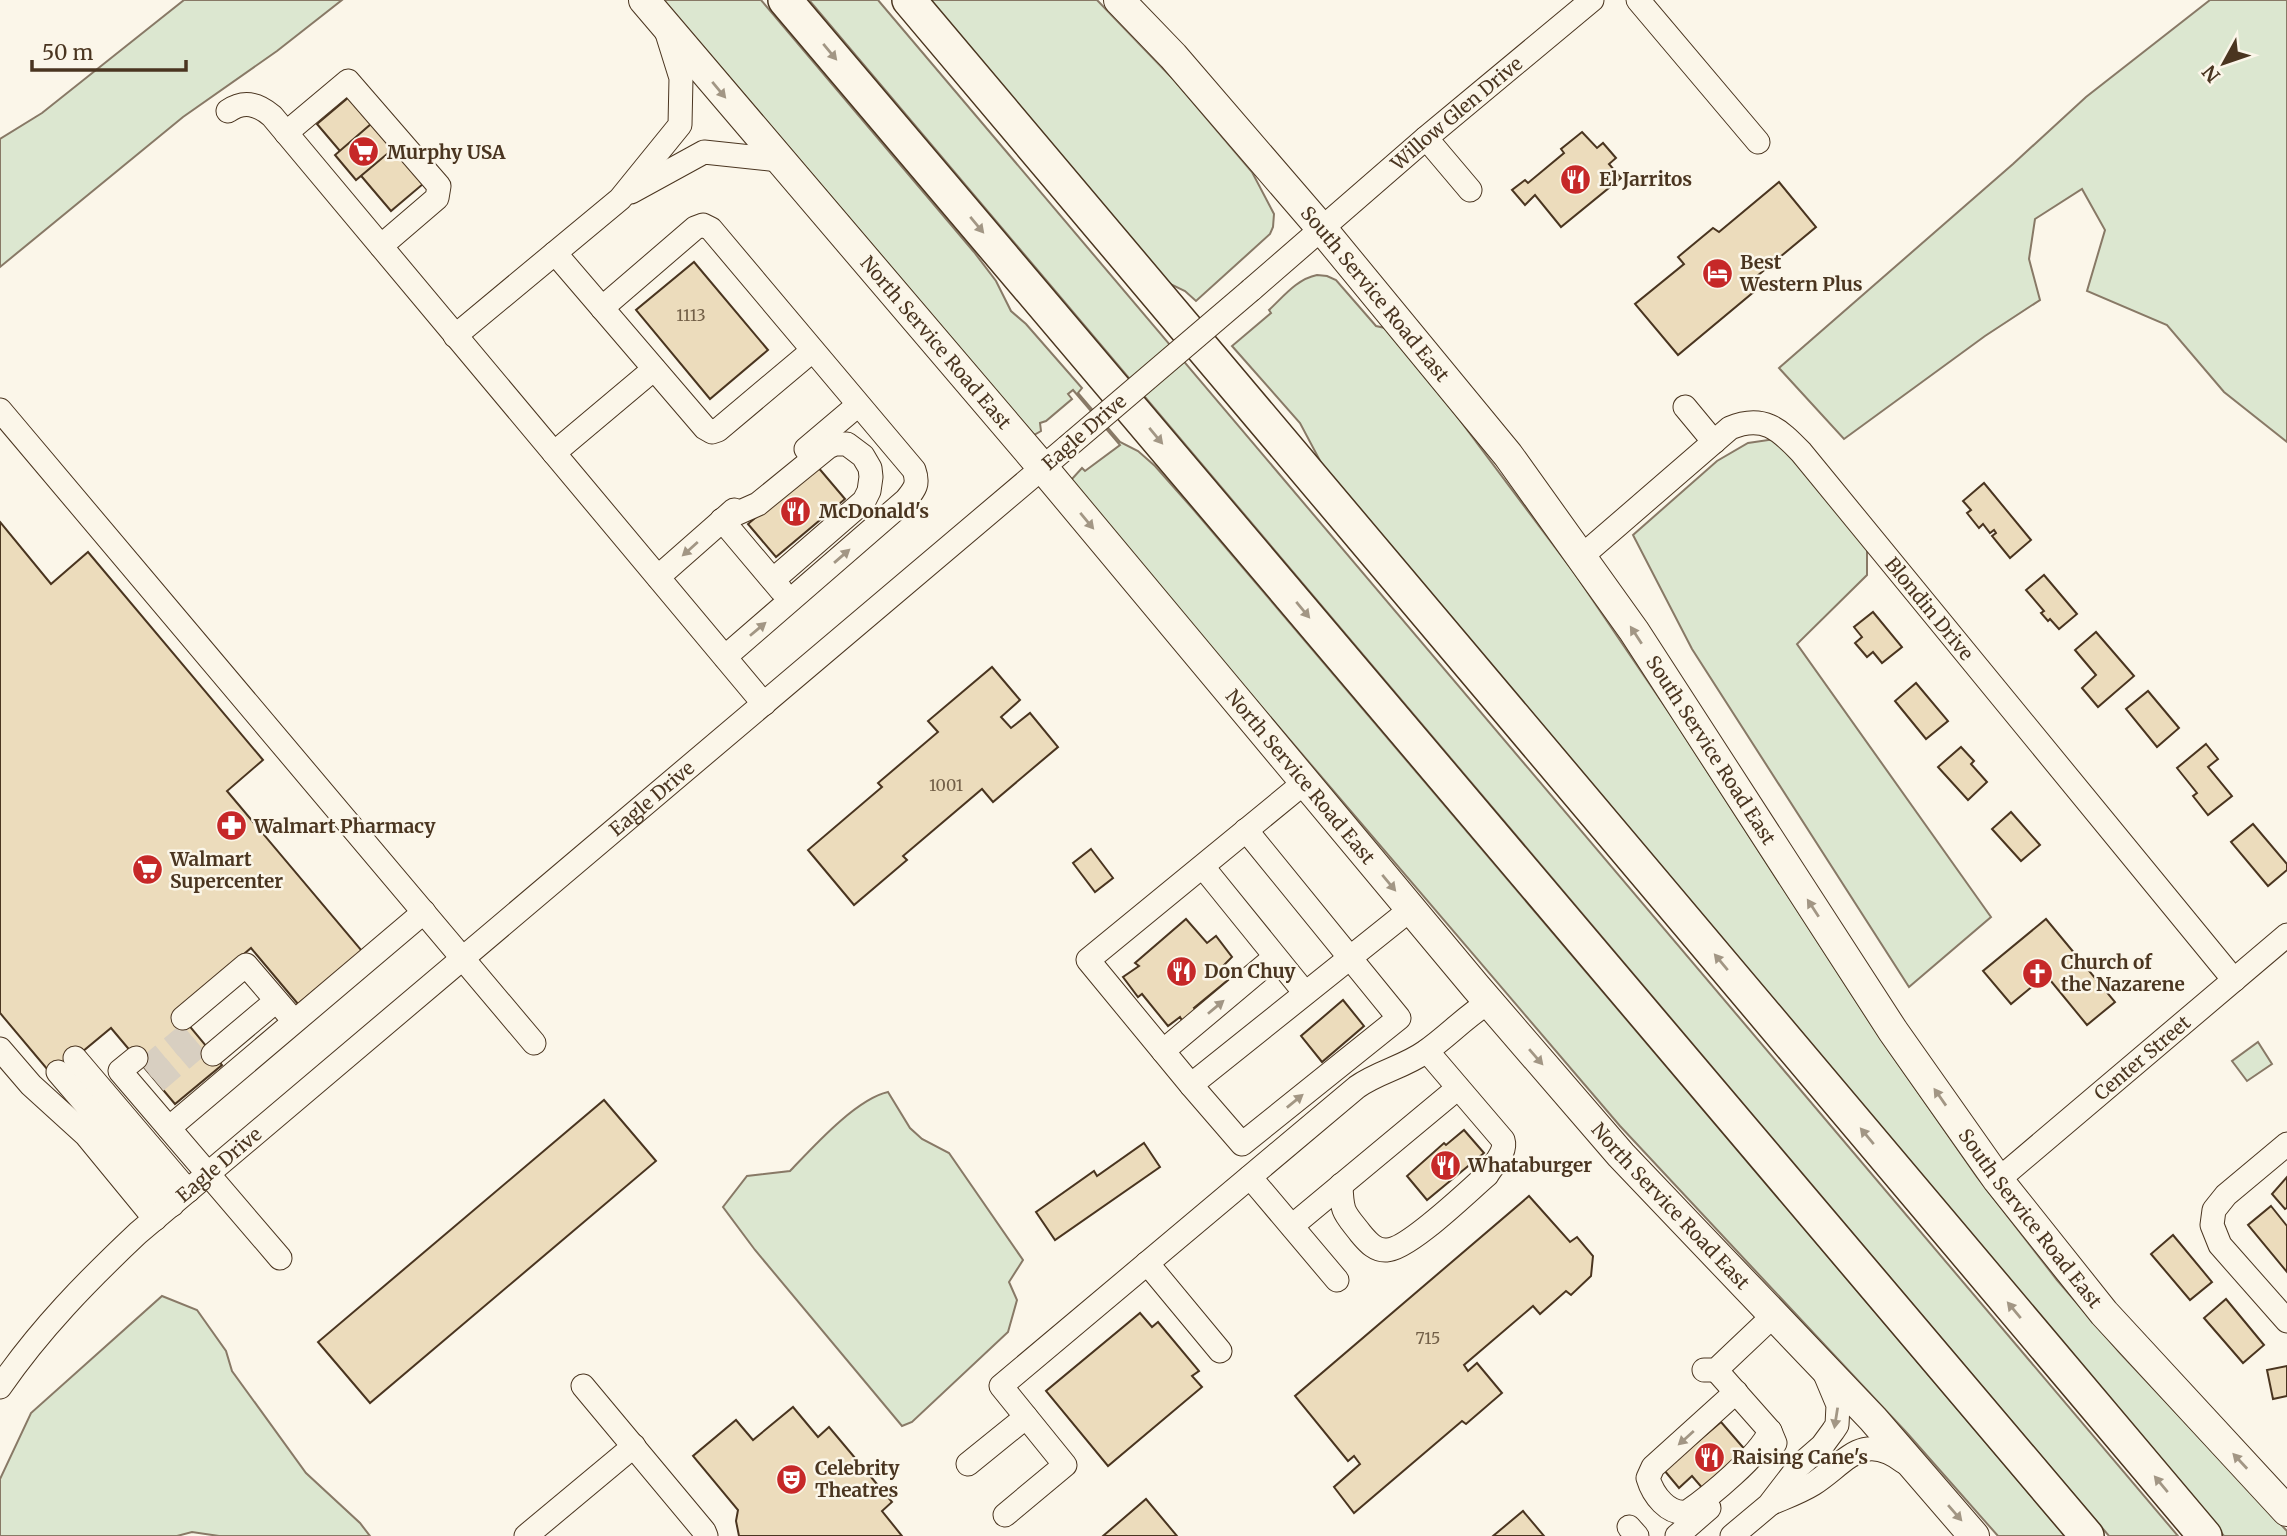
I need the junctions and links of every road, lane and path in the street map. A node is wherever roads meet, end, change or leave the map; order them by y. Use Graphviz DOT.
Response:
graph roads {
  1 [pos="644,0"];
  2 [pos="785,0"];
  3 [pos="909,0"];
  4 [pos="1119,0"];
  5 [pos="1592,0"];
  6 [pos="1638,0"];
  7 [pos="664,23"];
  8 [pos="228,111"];
  9 [pos="286,133"];
  10 [pos="1426,138"];
  11 [pos="1758,142"];
  12 [pos="779,160"];
  13 [pos="1469,190"];
  14 [pos="620,199"];
  15 [pos="1322,229"];
  16 [pos="381,246"];
  17 [pos="555,253"];
  18 [pos="602,308"];
  19 [pos="455,336"];
  20 [pos="812,351"];
  21 [pos="654,369"];
  22 [pos="858,405"];
  23 [pos="1685,407"];
  24 [pos="0,410"];
  25 [pos="1714,442"];
  26 [pos="554,453"];
  27 [pos="1043,468"];
  28 [pos="722,520"];
  29 [pos="1582,556"];
  30 [pos="658,577"];
  31 [pos="773,580"];
  32 [pos="791,601"];
  33 [pos="725,657"];
  34 [pos="764,704"];
  35 [pos="1305,782"];
  36 [pos="1246,830"];
  37 [pos="1203,867"];
  38 [pos="1411,909"];
  39 [pos="424,912"];
  40 [pos="2287,935"];
  41 [pos="1275,957"];
  42 [pos="1350,957"];
  43 [pos="463,958"];
  44 [pos="2234,980"];
  45 [pos="266,989"];
  46 [pos="1305,993"];
  47 [pos="1489,1002"];
  48 [pos="294,1021"];
  49 [pos="534,1043"];
  50 [pos="0,1049"];
  51 [pos="1163,1051"];
  52 [pos="1427,1051"];
  53 [pos="67,1065"];
  54 [pos="146,1084"];
  55 [pos="1191,1085"];
  56 [pos="1458,1088"];
  57 [pos="169,1128"];
  58 [pos="2287,1144"];
  59 [pos="208,1174"];
  60 [pos="1250,1177"];
  61 [pos="1998,1180"];
  62 [pos="1341,1185"];
  63 [pos="174,1203"];
  64 [pos="1292,1226"];
  65 [pos="280,1258"];
  66 [pos="1146,1263"];
  67 [pos="1337,1280"];
  68 [pos="1774,1315"];
  69 [pos="2287,1321"];
  70 [pos="1220,1351"];
  71 [pos="1813,1356"];
  72 [pos="583,1386"];
  73 [pos="0,1387"];
  74 [pos="1736,1392"];
  75 [pos="1026,1417"];
  76 [pos="1770,1431"];
  77 [pos="634,1446"];
  78 [pos="968,1464"];
  79 [pos="1923,1476"];
  80 [pos="1769,1505"];
  81 [pos="2287,1511"];
  82 [pos="1005,1515"];
  83 [pos="526,1536"];
  84 [pos="706,1536"];
  85 [pos="1677,1536"];
  86 [pos="1732,1536"];
  87 [pos="1974,1536"];
  88 [pos="2087,1536"];
  89 [pos="2204,1536"];
  1 -- 7 [label="main road, North Service Road East"];
  2 -- 88 [label="highway, one-way"];
  89 -- 3 [label="highway, one-way"];
  4 -- 15 [label="main road, South Service Road East"];
  5 -- 10 [label="street, Willow Glen Drive"];
  6 -- 11 [label="street"];
  7 -- 12 [label="main road, North Service Road East, one-way"];
  7 -- 14 [label="street"];
  8 -- 9 [label="street"];
  9 -- 16 [label="street"];
  9 -- 16 [label="street"];
  10 -- 13 [label="street"];
  10 -- 15 [label="street, Willow Glen Drive"];
  12 -- 14 [label="street"];
  12 -- 27 [label="main road, North Service Road East"];
  14 -- 17 [label="street"];
  15 -- 27 [label="street, Eagle Drive, bridge"];
  15 -- 29 [label="main road, South Service Road East"];
  16 -- 19 [label="street"];
  17 -- 18 [label="street"];
  17 -- 19 [label="street"];
  18 -- 20 [label="street"];
  18 -- 21 [label="street"];
  19 -- 26 [label="street"];
  20 -- 21 [label="street"];
  20 -- 22 [label="street"];
  21 -- 26 [label="street"];
  22 -- 28 [label="street"];
  32 -- 22 [label="street, one-way"];
  23 -- 25 [label="street"];
  24 -- 39 [label="street"];
  25 -- 29 [label="street, Blondin Drive"];
  25 -- 44 [label="street, Blondin Drive"];
  26 -- 30 [label="street"];
  27 -- 34 [label="street, Eagle Drive"];
  27 -- 35 [label="main road, North Service Road East, one-way"];
  28 -- 30 [label="street, one-way"];
  28 -- 31 [label="street"];
  28 -- 31 [label="street"];
  61 -- 29 [label="main road, South Service Road East, one-way"];
  30 -- 33 [label="street"];
  31 -- 32 [label="street"];
  33 -- 32 [label="street, one-way"];
  33 -- 34 [label="street"];
  34 -- 43 [label="street, Eagle Drive"];
  35 -- 36 [label="street"];
  35 -- 38 [label="main road, North Service Road East, one-way"];
  36 -- 37 [label="street"];
  36 -- 42 [label="street"];
  37 -- 41 [label="street"];
  37 -- 51 [label="street"];
  38 -- 42 [label="street"];
  38 -- 47 [label="main road, North Service Road East"];
  39 -- 43 [label="street"];
  39 -- 48 [label="street"];
  40 -- 44 [label="street, Center Street"];
  41 -- 46 [label="street"];
  51 -- 41 [label="street, one-way"];
  42 -- 46 [label="street"];
  55 -- 42 [label="street, one-way"];
  43 -- 49 [label="street"];
  43 -- 59 [label="street, Eagle Drive"];
  44 -- 61 [label="street, Center Street"];
  45 -- 45 [label="street"];
  45 -- 48 [label="street"];
  46 -- 55 [label="street"];
  47 -- 52 [label="street"];
  47 -- 68 [label="main road, North Service Road East, one-way"];
  48 -- 57 [label="street"];
  50 -- 63 [label="street"];
  51 -- 55 [label="street"];
  52 -- 56 [label="street"];
  52 -- 60 [label="street"];
  53 -- 63 [label="street"];
  54 -- 57 [label="street"];
  56 -- 62 [label="street"];
  56 -- 62 [label="street"];
  57 -- 59 [label="street"];
  58 -- 69 [label="street"];
  59 -- 63 [label="street, Eagle Drive"];
  59 -- 65 [label="street"];
  60 -- 64 [label="street"];
  60 -- 66 [label="street"];
  81 -- 61 [label="main road, South Service Road East, one-way"];
  62 -- 64 [label="street"];
  63 -- 73 [label="street, Eagle Drive"];
  64 -- 67 [label="street"];
  66 -- 70 [label="street"];
  66 -- 75 [label="street"];
  68 -- 71 [label="main road, North Service Road East"];
  68 -- 74 [label="street"];
  71 -- 79 [label="main road, North Service Road East"];
  71 -- 80 [label="street, one-way"];
  72 -- 77 [label="street"];
  74 -- 76 [label="street"];
  74 -- 76 [label="street, one-way"];
  75 -- 78 [label="street"];
  75 -- 82 [label="street"];
  76 -- 85 [label="street"];
  77 -- 83 [label="street"];
  77 -- 84 [label="street"];
  79 -- 80 [label="street"];
  79 -- 87 [label="main road, North Service Road East, one-way"];
  80 -- 86 [label="street"];
}
